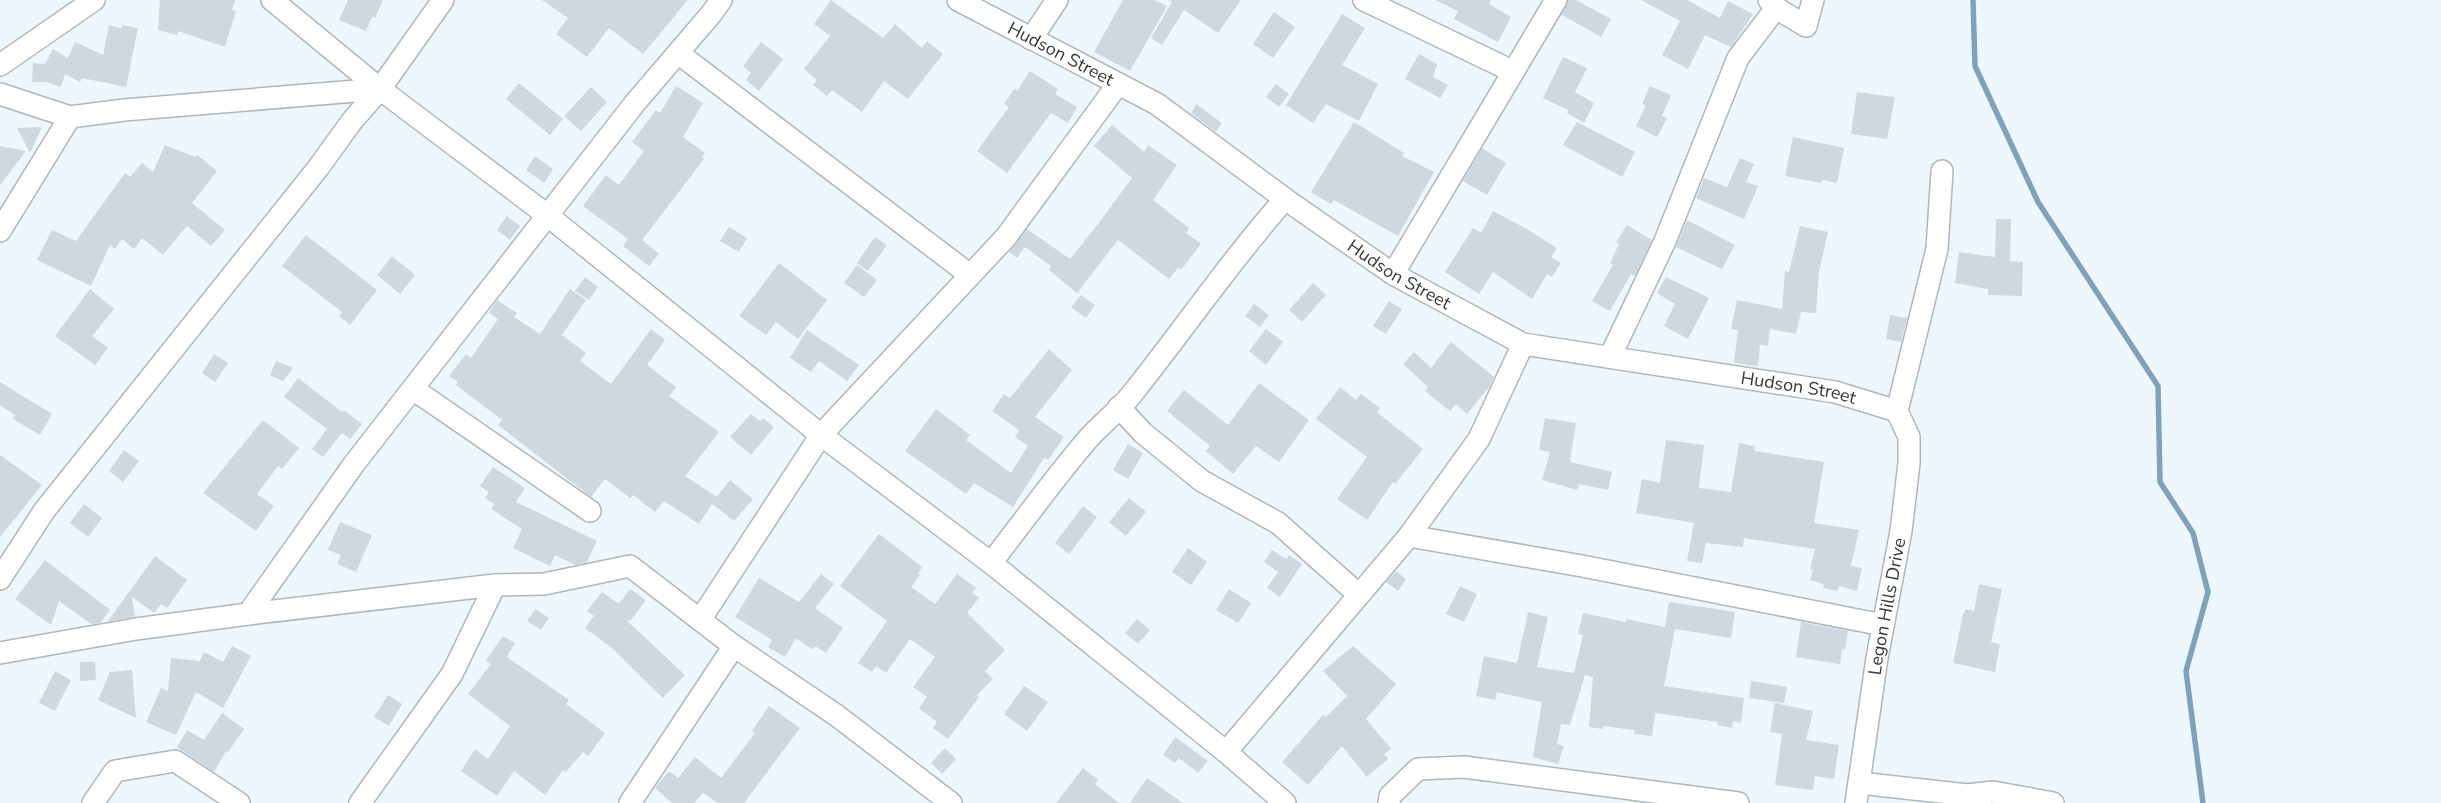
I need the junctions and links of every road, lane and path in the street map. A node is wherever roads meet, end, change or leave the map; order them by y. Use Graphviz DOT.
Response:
graph roads {
  1 [pos="94,0"];
  2 [pos="272,0"];
  3 [pos="443,0"];
  4 [pos="721,0"];
  5 [pos="958,0"];
  6 [pos="1057,0"];
  7 [pos="1364,0"];
  8 [pos="1556,0"];
  9 [pos="1813,0"];
  10 [pos="1772,4"];
  11 [pos="1031,38"];
  12 [pos="678,53"];
  13 [pos="0,65"];
  14 [pos="1512,71"];
  15 [pos="1118,84"];
  16 [pos="380,89"];
  17 [pos="0,94"];
  18 [pos="70,117"];
  19 [pos="1942,171"];
  20 [pos="1285,199"];
  21 [pos="547,215"];
  22 [pos="0,231"];
  23 [pos="1393,274"];
  24 [pos="970,275"];
  25 [pos="1523,344"];
  26 [pos="1610,356"];
  27 [pos="413,389"];
  28 [pos="1119,407"];
  29 [pos="1897,411"];
  30 [pos="821,435"];
  31 [pos="590,511"];
  32 [pos="1409,536"];
  33 [pos="991,563"];
  34 [pos="0,579"];
  35 [pos="495,585"];
  36 [pos="1359,595"];
  37 [pos="248,614"];
  38 [pos="700,620"];
  39 [pos="1883,625"];
  40 [pos="734,646"];
  41 [pos="0,653"];
  42 [pos="1226,752"];
  43 [pos="1858,793"];
  44 [pos="1644,796"];
  45 [pos="93,803"];
  46 [pos="238,803"];
  47 [pos="360,803"];
  48 [pos="630,803"];
  49 [pos="951,803"];
  50 [pos="1285,803"];
  51 [pos="1389,803"];
  52 [pos="1738,803"];
  53 [pos="2053,803"];
  1 -- 13 [label="street"];
  2 -- 16 [label="street"];
  3 -- 16 [label="street"];
  4 -- 12 [label="street"];
  5 -- 11 [label="street, Hudson Street"];
  6 -- 11 [label="street"];
  7 -- 14 [label="street"];
  8 -- 14 [label="street"];
  9 -- 10 [label="street"];
  10 -- 26 [label="street"];
  11 -- 15 [label="street, Hudson Street"];
  12 -- 21 [label="street"];
  12 -- 24 [label="street"];
  14 -- 23 [label="street"];
  15 -- 20 [label="street, Hudson Street"];
  15 -- 24 [label="street"];
  16 -- 18 [label="street"];
  16 -- 21 [label="street"];
  16 -- 34 [label="street"];
  17 -- 18 [label="street"];
  18 -- 22 [label="street"];
  19 -- 29 [label="street"];
  20 -- 23 [label="street, Hudson Street"];
  20 -- 28 [label="street"];
  21 -- 27 [label="street"];
  21 -- 30 [label="street"];
  23 -- 25 [label="street, Hudson Street"];
  24 -- 30 [label="street"];
  25 -- 26 [label="street, Hudson Street"];
  25 -- 32 [label="street"];
  26 -- 29 [label="street, Hudson Street"];
  27 -- 31 [label="street"];
  27 -- 37 [label="street"];
  28 -- 33 [label="street"];
  28 -- 36 [label="street"];
  29 -- 39 [label="street, Legon Hills Drive"];
  30 -- 33 [label="street"];
  30 -- 38 [label="street"];
  32 -- 36 [label="street"];
  32 -- 39 [label="street"];
  33 -- 42 [label="street"];
  35 -- 37 [label="street"];
  35 -- 38 [label="street"];
  35 -- 47 [label="street"];
  36 -- 42 [label="street"];
  37 -- 41 [label="street"];
  38 -- 40 [label="street"];
  39 -- 43 [label="street, Legon Hills Drive"];
  40 -- 48 [label="street"];
  40 -- 49 [label="street"];
  42 -- 50 [label="street"];
  43 -- 53 [label="street"];
  44 -- 51 [label="street"];
  44 -- 52 [label="street"];
  45 -- 46 [label="street"];
}
